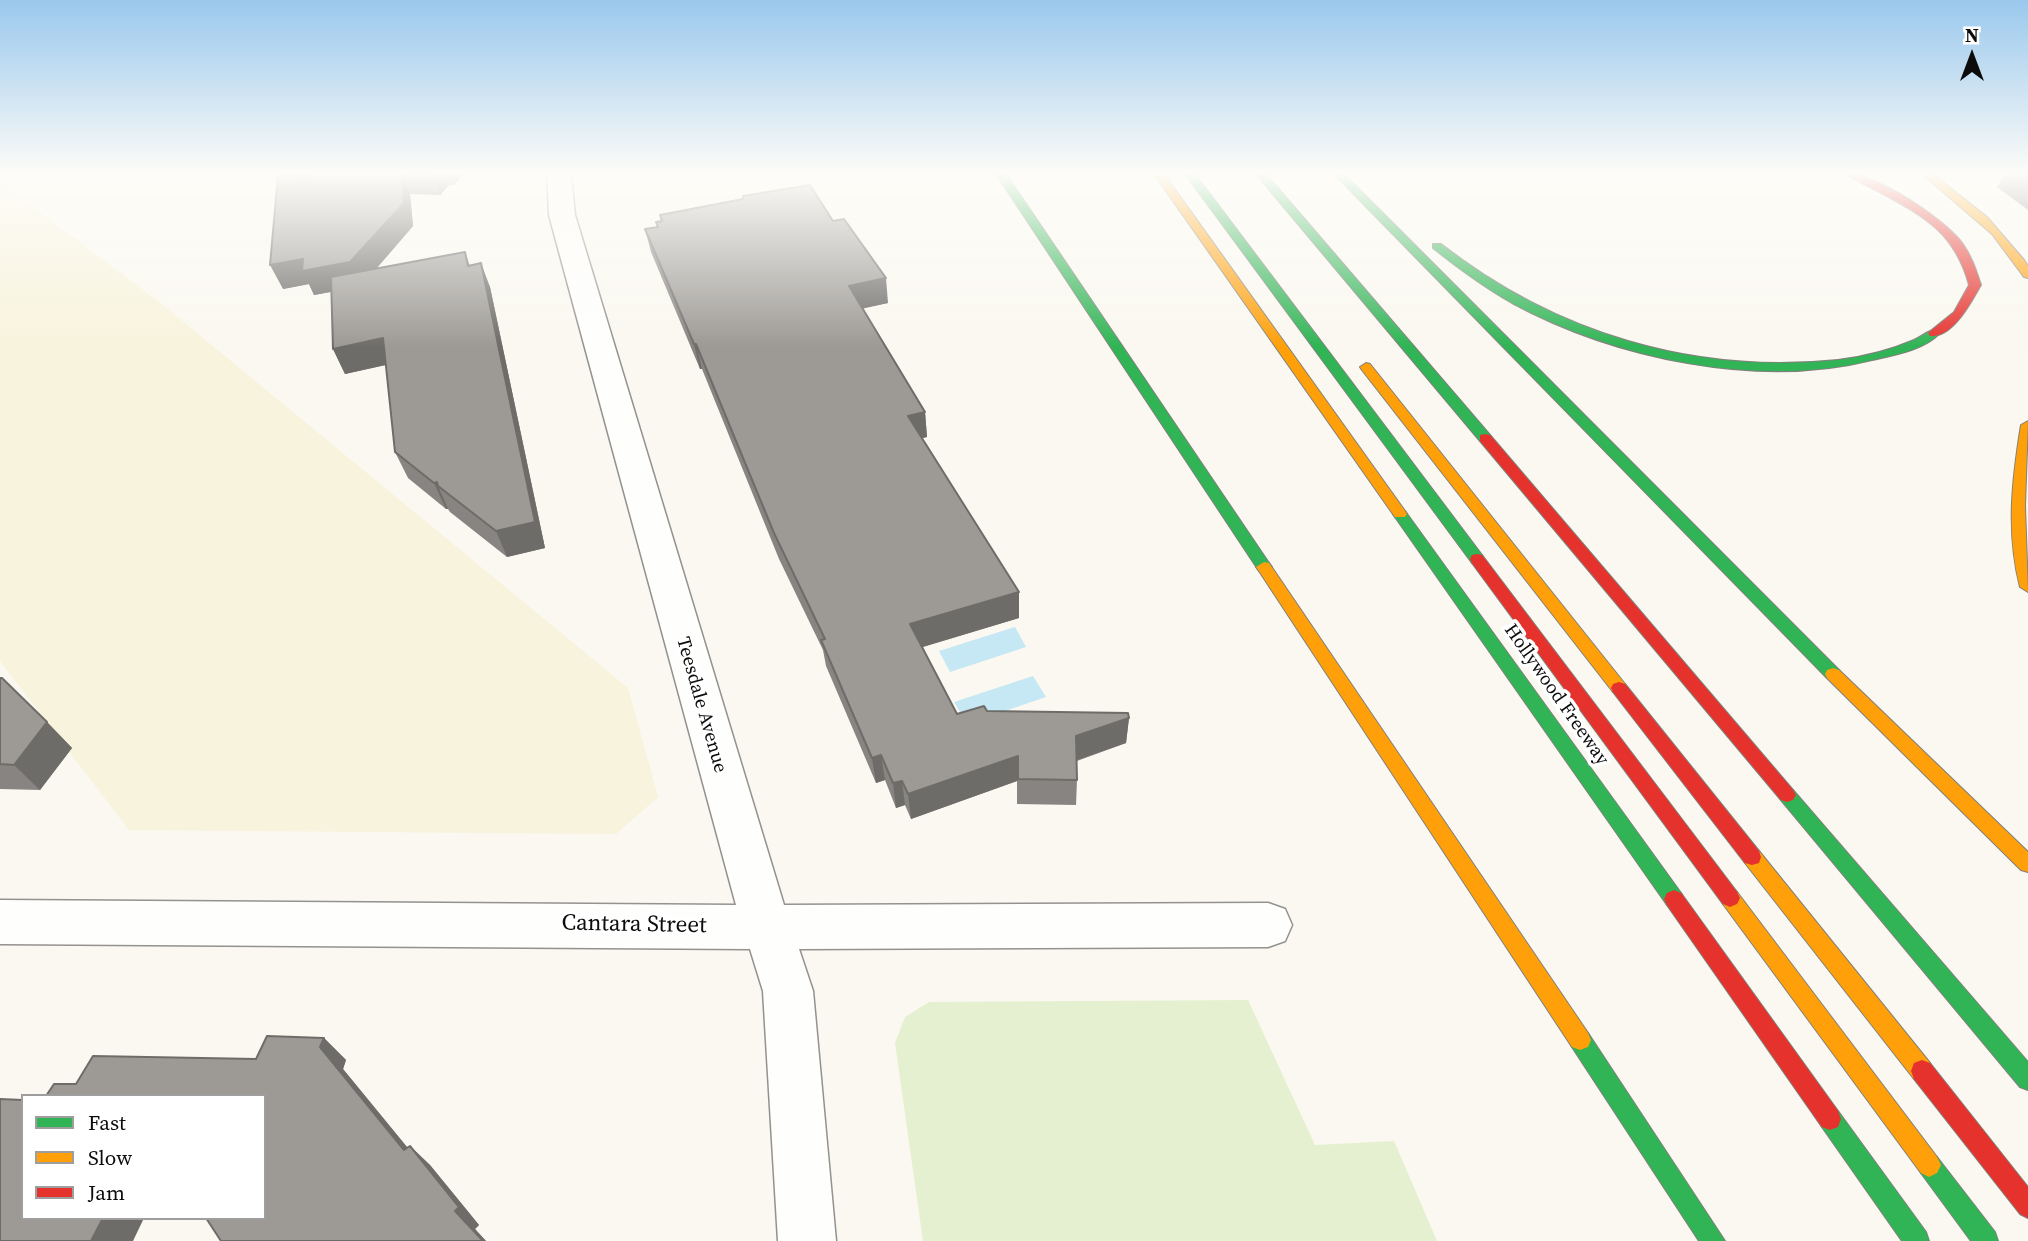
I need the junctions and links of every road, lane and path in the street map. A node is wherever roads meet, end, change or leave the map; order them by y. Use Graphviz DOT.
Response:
graph roads {
  1 [pos="567,232"];
  2 [pos="1040,232"];
  3 [pos="1200,232"];
  4 [pos="1234,232"];
  5 [pos="1310,232"];
  6 [pos="1396,232"];
  7 [pos="1420,232"];
  8 [pos="1943,232"];
  9 [pos="1997,232"];
  10 [pos="2028,275"];
  11 [pos="1360,359"];
  12 [pos="2028,425"];
  13 [pos="2028,587"];
  14 [pos="2028,864"];
  15 [pos="0,922"];
  16 [pos="1268,925"];
  17 [pos="768,927"];
  18 [pos="2028,1079"];
  19 [pos="2028,1206"];
  20 [pos="807,1241"];
  21 [pos="1713,1241"];
  22 [pos="1917,1241"];
  23 [pos="1986,1241"];
  1 -- 17 [label="street, Teesdale Avenue"];
  2 -- 21 [label="highway"];
  3 -- 22 [label="highway, Hollywood Freeway"];
  4 -- 23 [label="highway"];
  5 -- 18 [label="highway"];
  6 -- 14 [label="highway"];
  7 -- 8 [label="highway"];
  9 -- 10 [label="highway"];
  11 -- 19 [label="highway"];
  12 -- 13 [label="highway"];
  15 -- 17 [label="street, Cantara Street"];
  16 -- 17 [label="street, Cantara Street"];
  17 -- 20 [label="street, Teesdale Avenue"];
}
